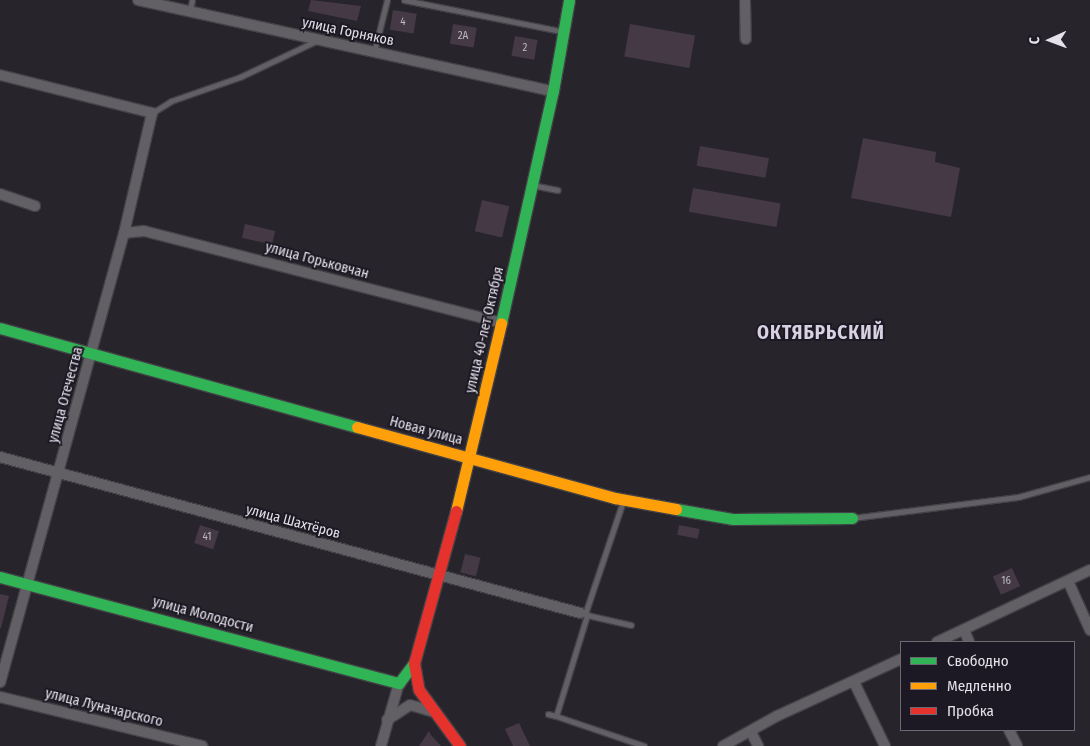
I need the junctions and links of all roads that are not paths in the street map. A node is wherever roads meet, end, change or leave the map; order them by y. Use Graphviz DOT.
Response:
graph roads {
  1 [pos="138,0"];
  2 [pos="192,0"];
  3 [pos="387,0"];
  4 [pos="404,0"];
  5 [pos="569,0"];
  6 [pos="745,0"];
  7 [pos="190,11"];
  8 [pos="564,31"];
  9 [pos="746,39"];
  10 [pos="319,40"];
  11 [pos="374,52"];
  12 [pos="0,76"];
  13 [pos="553,91"];
  14 [pos="152,113"];
  15 [pos="532,185"];
  16 [pos="558,190"];
  17 [pos="0,194"];
  18 [pos="35,206"];
  19 [pos="124,233"];
  20 [pos="502,324"];
  21 [pos="0,328"];
  22 [pos="91,354"];
  23 [pos="0,457"];
  24 [pos="471,459"];
  25 [pos="58,472"];
  26 [pos="1090,476"];
  27 [pos="623,499"];
  28 [pos="852,518"];
  29 [pos="1090,570"];
  30 [pos="438,575"];
  31 [pos="0,577"];
  32 [pos="1068,581"];
  33 [pos="27,584"];
  34 [pos="583,614"];
  35 [pos="631,625"];
  36 [pos="964,630"];
  37 [pos="1090,630"];
  38 [pos="939,641"];
  39 [pos="969,641"];
  40 [pos="900,659"];
  41 [pos="414,663"];
  42 [pos="0,682"];
  43 [pos="854,682"];
  44 [pos="399,683"];
  45 [pos="0,697"];
  46 [pos="434,712"];
  47 [pos="548,714"];
  48 [pos="556,716"];
  49 [pos="387,720"];
  50 [pos="1010,731"];
  51 [pos="751,732"];
  52 [pos="202,746"];
  53 [pos="381,746"];
  54 [pos="460,746"];
  55 [pos="644,746"];
  56 [pos="723,746"];
  57 [pos="758,746"];
  58 [pos="885,746"];
  59 [pos="1017,746"];
  1 -- 7 [label="street, улица Горняков"];
  2 -- 7 [label="lane"];
  3 -- 11 [label="lane"];
  4 -- 8 [label="lane"];
  5 -- 8 [label="street, улица 40-лет Октября"];
  6 -- 9 [label="street"];
  7 -- 10 [label="street, улица Горняков"];
  8 -- 13 [label="street, улица 40-лет Октября"];
  10 -- 11 [label="street, улица Горняков"];
  10 -- 14 [label="lane"];
  11 -- 13 [label="street, улица Горняков"];
  12 -- 14 [label="street"];
  13 -- 15 [label="street, улица 40-лет Октября"];
  14 -- 19 [label="street, улица Отечества"];
  15 -- 16 [label="lane"];
  15 -- 20 [label="street, улица 40-лет Октября"];
  17 -- 18 [label="street"];
  19 -- 20 [label="street, улица Горьковчан"];
  19 -- 22 [label="street, улица Отечества"];
  20 -- 24 [label="street, улица 40-лет Октября"];
  21 -- 22 [label="street, Новая улица"];
  22 -- 24 [label="street, Новая улица"];
  22 -- 25 [label="street, улица Отечества"];
  23 -- 25 [label="street, улица Шахтёров"];
  24 -- 27 [label="street, Новая улица"];
  24 -- 30 [label="street, улица 40-лет Октября"];
  25 -- 30 [label="street, улица Шахтёров"];
  25 -- 33 [label="street, улица Отечества"];
  26 -- 28 [label="lane"];
  27 -- 28 [label="street, Новая улица"];
  27 -- 34 [label="lane"];
  29 -- 32 [label="street"];
  30 -- 34 [label="street, улица Шахтёров"];
  30 -- 41 [label="street, улица 40-лет Октября"];
  31 -- 33 [label="street, улица Молодости"];
  32 -- 36 [label="street"];
  32 -- 37 [label="street"];
  33 -- 42 [label="street, улица Отечества"];
  33 -- 44 [label="street, улица Молодости"];
  34 -- 35 [label="lane"];
  34 -- 48 [label="lane"];
  36 -- 38 [label="street"];
  36 -- 39 [label="street"];
  40 -- 43 [label="street"];
  41 -- 44 [label="street, улица 40-лет Октября"];
  41 -- 46 [label="street, улица 40-лет Октября"];
  43 -- 51 [label="street"];
  43 -- 58 [label="street"];
  44 -- 49 [label="street, улица 40-лет Октября"];
  45 -- 52 [label="street, улица Луначарского"];
  46 -- 49 [label="street"];
  46 -- 54 [label="street, улица 40-лет Октября"];
  47 -- 48 [label="lane"];
  48 -- 55 [label="lane"];
  49 -- 53 [label="street, улица 40-лет Октября"];
  50 -- 59 [label="street"];
  51 -- 56 [label="street"];
  51 -- 57 [label="street"];
}
